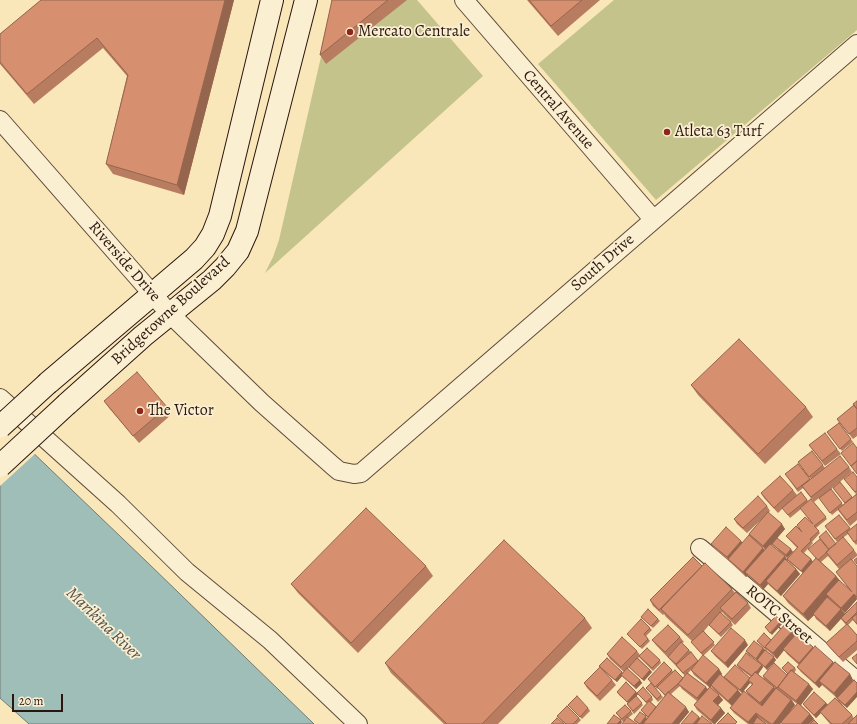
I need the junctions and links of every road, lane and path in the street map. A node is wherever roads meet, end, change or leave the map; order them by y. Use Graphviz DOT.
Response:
graph roads {
  1 [pos="272,0"];
  2 [pos="306,0"];
  3 [pos="464,0"];
  4 [pos="857,44"];
  5 [pos="0,120"];
  6 [pos="653,219"];
  7 [pos="152,294"];
  8 [pos="170,314"];
  9 [pos="0,398"];
  10 [pos="0,427"];
  11 [pos="0,466"];
  12 [pos="346,474"];
  13 [pos="700,548"];
  14 [pos="857,682"];
  15 [pos="358,724"];
  1 -- 7 [label="street, Bridgetowne Boulevard"];
  2 -- 8 [label="street, Bridgetowne Boulevard"];
  3 -- 6 [label="street, Central Avenue"];
  4 -- 6 [label="street, South Drive"];
  5 -- 7 [label="street, Riverside Drive"];
  6 -- 12 [label="street, South Drive"];
  7 -- 8 [label="street, Riverside Drive"];
  7 -- 10 [label="street, Bridgetowne Boulevard, bridge"];
  8 -- 11 [label="street, Bridgetowne Boulevard, bridge"];
  8 -- 12 [label="street, Riverside Drive"];
  9 -- 15 [label="street"];
  13 -- 14 [label="street, ROTC Street"];
}
